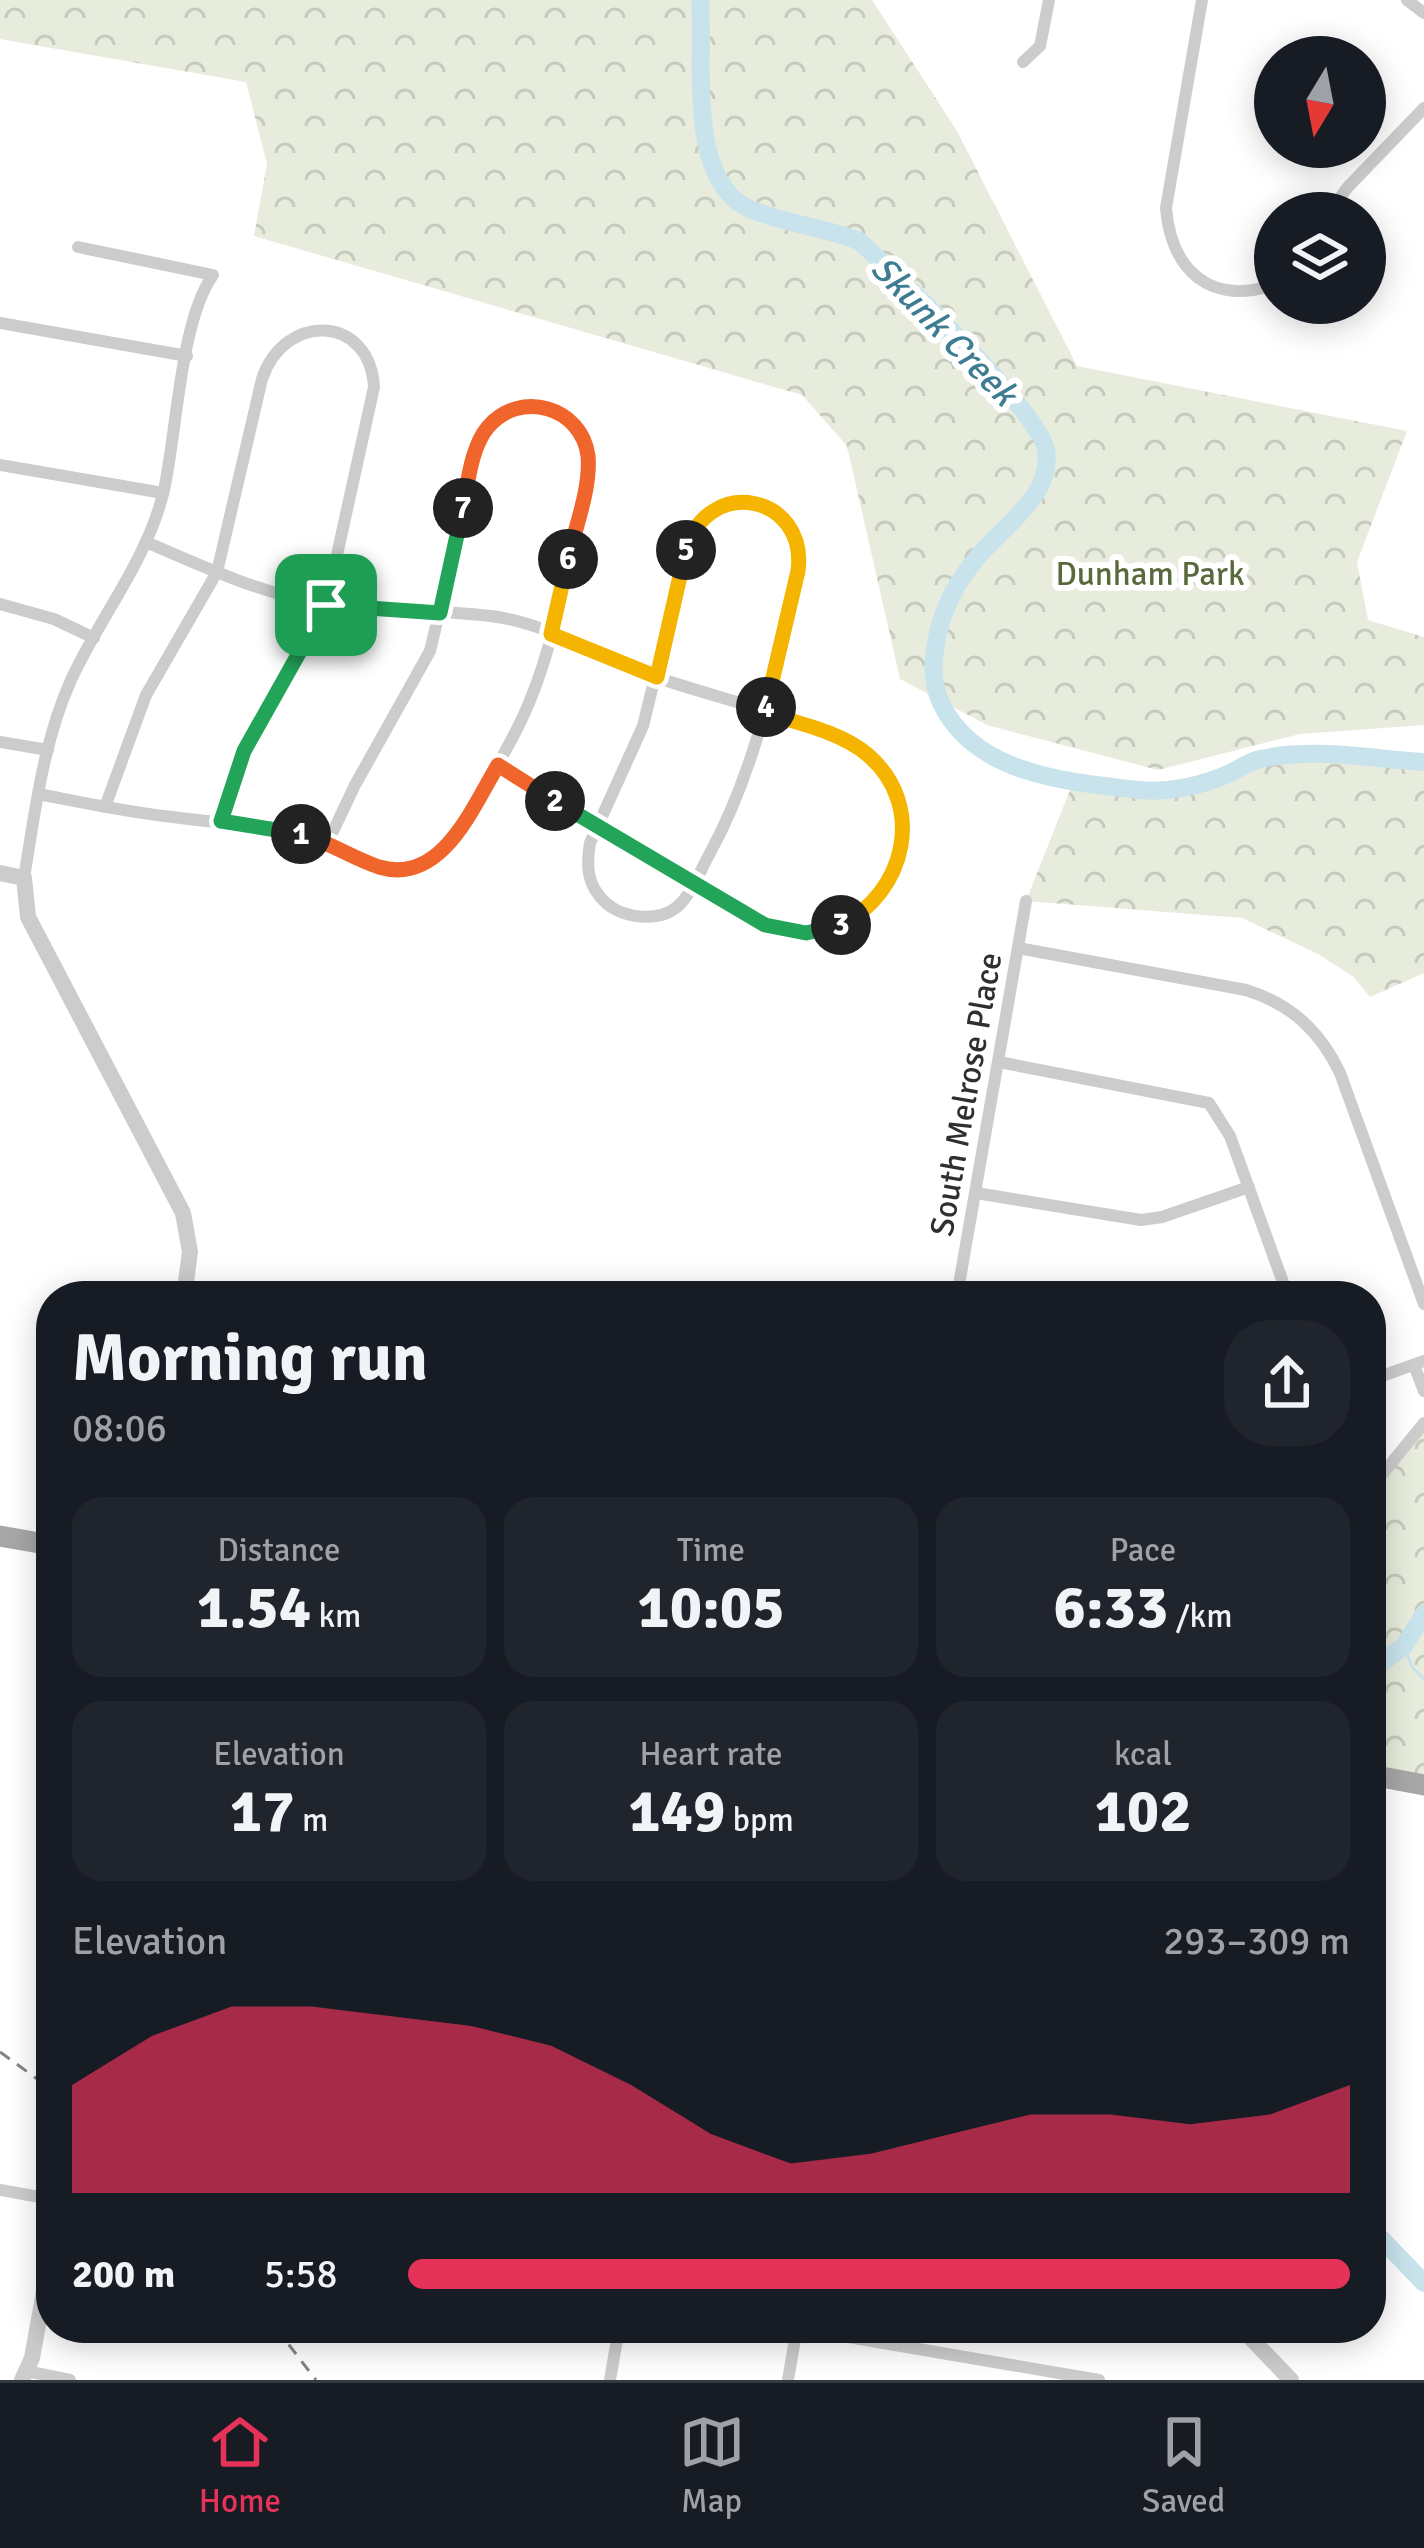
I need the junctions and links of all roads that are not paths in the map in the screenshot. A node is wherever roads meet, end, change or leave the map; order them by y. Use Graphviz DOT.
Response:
graph roads {
  1 [pos="1049,0"];
  2 [pos="1202,0"];
  3 [pos="1407,0"];
  4 [pos="1424,14"];
  5 [pos="1023,62"];
  6 [pos="1424,108"];
  7 [pos="1344,192"];
  8 [pos="78,247"];
  9 [pos="1254,289"];
  10 [pos="0,323"];
  11 [pos="188,356"];
  12 [pos="0,465"];
  13 [pos="163,494"];
  14 [pos="146,542"];
  15 [pos="217,572"];
  16 [pos="0,604"];
  17 [pos="326,605"];
  18 [pos="440,613"];
  19 [pos="551,634"];
  20 [pos="94,638"];
  21 [pos="657,677"];
  22 [pos="765,713"];
  23 [pos="0,742"];
  24 [pos="47,750"];
  25 [pos="498,765"];
  26 [pos="38,794"];
  27 [pos="105,807"];
  28 [pos="221,821"];
  29 [pos="595,826"];
  30 [pos="328,842"];
  31 [pos="0,873"];
  32 [pos="24,878"];
  33 [pos="693,883"];
  34 [pos="1026,901"];
  35 [pos="1018,948"];
  36 [pos="999,1062"];
  37 [pos="1249,1187"];
  38 [pos="976,1193"];
  39 [pos="186,1281"];
  40 [pos="960,1281"];
  41 [pos="1280,1281"];
  42 [pos="1424,1304"];
  43 [pos="1419,1363"];
  44 [pos="1386,1375"];
  45 [pos="1424,1391"];
  46 [pos="1424,1423"];
  47 [pos="1386,1470"];
  48 [pos="0,1536"];
  49 [pos="36,1542"];
  50 [pos="1386,1778"];
  51 [pos="1424,1785"];
  52 [pos="0,2190"];
  53 [pos="36,2196"];
  54 [pos="36,2321"];
  55 [pos="616,2343"];
  56 [pos="794,2343"];
  57 [pos="884,2343"];
  58 [pos="1256,2343"];
  59 [pos="24,2375"];
  60 [pos="70,2380"];
  61 [pos="610,2380"];
  62 [pos="788,2380"];
  63 [pos="1099,2380"];
  64 [pos="1292,2380"];
  1 -- 5 [label="street"];
  2 -- 9 [label="street"];
  3 -- 4 [label="street"];
  6 -- 7 [label="street"];
  8 -- 11 [label="street"];
  10 -- 11 [label="street"];
  11 -- 13 [label="street"];
  12 -- 13 [label="street"];
  13 -- 14 [label="street"];
  14 -- 15 [label="street"];
  14 -- 20 [label="street"];
  15 -- 17 [label="street"];
  15 -- 17 [label="street"];
  15 -- 27 [label="street"];
  16 -- 20 [label="street"];
  17 -- 18 [label="street"];
  17 -- 28 [label="street"];
  18 -- 19 [label="street"];
  18 -- 19 [label="street"];
  18 -- 30 [label="street"];
  19 -- 21 [label="street"];
  19 -- 25 [label="street"];
  20 -- 24 [label="street"];
  21 -- 22 [label="street"];
  21 -- 22 [label="street"];
  21 -- 29 [label="street"];
  22 -- 33 [label="street"];
  22 -- 33 [label="street"];
  23 -- 24 [label="street"];
  24 -- 26 [label="street"];
  25 -- 29 [label="street"];
  25 -- 30 [label="street"];
  26 -- 27 [label="street"];
  26 -- 32 [label="street"];
  27 -- 28 [label="street"];
  28 -- 30 [label="street"];
  29 -- 33 [label="street"];
  29 -- 33 [label="street"];
  31 -- 32 [label="street"];
  32 -- 39 [label="street"];
  34 -- 35 [label="street, South Melrose Place"];
  35 -- 36 [label="street, South Melrose Place"];
  35 -- 42 [label="street"];
  36 -- 37 [label="street"];
  36 -- 38 [label="street, South Melrose Place"];
  37 -- 38 [label="street"];
  37 -- 41 [label="street"];
  38 -- 40 [label="street, South Melrose Place"];
  43 -- 44 [label="street"];
  43 -- 45 [label="street"];
  46 -- 47 [label="street"];
  48 -- 49 [label="main road"];
  50 -- 51 [label="main road"];
  52 -- 53 [label="street"];
  54 -- 59 [label="street"];
  55 -- 61 [label="street"];
  56 -- 62 [label="street"];
  57 -- 63 [label="street"];
  58 -- 64 [label="street"];
  59 -- 60 [label="street"];
}
